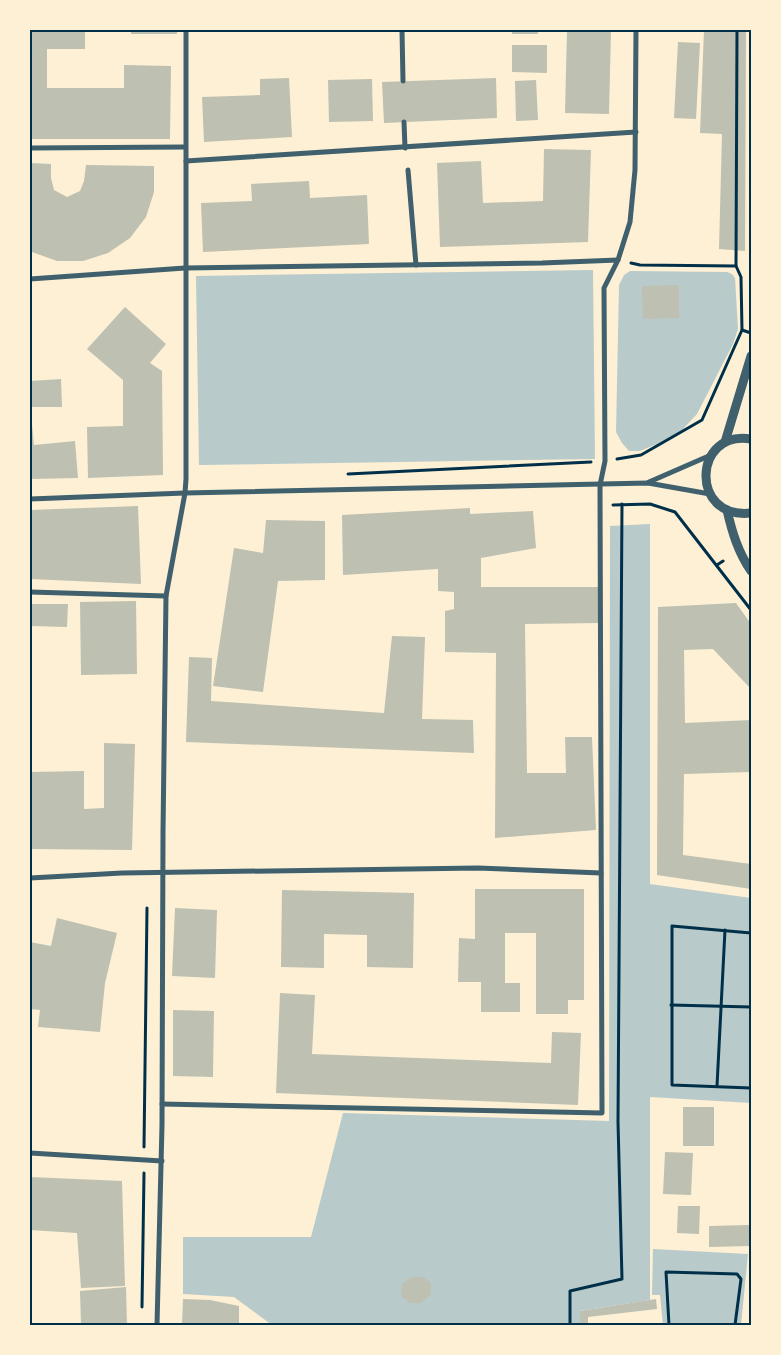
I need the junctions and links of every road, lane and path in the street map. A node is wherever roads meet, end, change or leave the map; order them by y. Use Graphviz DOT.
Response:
graph roads {
  1 [pos="186,30"];
  2 [pos="402,30"];
  3 [pos="636,30"];
  4 [pos="737,30"];
  5 [pos="402,81"];
  6 [pos="404,122"];
  7 [pos="636,132"];
  8 [pos="185,147"];
  9 [pos="30,148"];
  10 [pos="405,148"];
  11 [pos="186,162"];
  12 [pos="408,170"];
  13 [pos="618,260"];
  14 [pos="416,265"];
  15 [pos="736,266"];
  16 [pos="186,268"];
  17 [pos="30,279"];
  18 [pos="742,330"];
  19 [pos="751,333"];
  20 [pos="751,356"];
  21 [pos="751,439"];
  22 [pos="725,442"];
  23 [pos="711,455"];
  24 [pos="605,461"];
  25 [pos="347,474"];
  26 [pos="648,483"];
  27 [pos="600,484"];
  28 [pos="185,493"];
  29 [pos="710,494"];
  30 [pos="30,499"];
  31 [pos="622,504"];
  32 [pos="600,505"];
  33 [pos="727,510"];
  34 [pos="751,513"];
  35 [pos="723,561"];
  36 [pos="717,565"];
  37 [pos="751,571"];
  38 [pos="30,592"];
  39 [pos="166,596"];
  40 [pos="751,610"];
  41 [pos="601,873"];
  42 [pos="163,874"];
  43 [pos="30,878"];
  44 [pos="147,903"];
  45 [pos="725,930"];
  46 [pos="751,933"];
  47 [pos="671,1005"];
  48 [pos="721,1006"];
  49 [pos="751,1007"];
  50 [pos="717,1086"];
  51 [pos="751,1088"];
  52 [pos="162,1104"];
  53 [pos="30,1153"];
  54 [pos="144,1160"];
  55 [pos="162,1161"];
  56 [pos="142,1315"];
  57 [pos="157,1325"];
  58 [pos="570,1325"];
  59 [pos="669,1325"];
  60 [pos="735,1325"];
  1 -- 8 [label="street"];
  2 -- 5 [label="street"];
  3 -- 7 [label="street"];
  4 -- 15 [label="path"];
  6 -- 10 [label="street"];
  7 -- 10 [label="street"];
  7 -- 13 [label="street"];
  8 -- 9 [label="street"];
  8 -- 11 [label="street"];
  10 -- 11 [label="street"];
  11 -- 16 [label="street"];
  12 -- 14 [label="street"];
  13 -- 14 [label="street"];
  13 -- 15 [label="path"];
  13 -- 24 [label="street"];
  14 -- 16 [label="street"];
  15 -- 18 [label="path"];
  16 -- 17 [label="street"];
  16 -- 28 [label="street"];
  18 -- 19 [label="path"];
  18 -- 24 [label="path"];
  20 -- 22 [label="street"];
  21 -- 22 [label="street"];
  22 -- 23 [label="street"];
  23 -- 26 [label="street"];
  23 -- 29 [label="street"];
  24 -- 25 [label="path"];
  24 -- 27 [label="street"];
  26 -- 27 [label="street"];
  26 -- 29 [label="street"];
  27 -- 28 [label="street"];
  27 -- 32 [label="street"];
  28 -- 30 [label="street"];
  28 -- 39 [label="street"];
  29 -- 33 [label="street"];
  31 -- 32 [label="path"];
  31 -- 36 [label="path"];
  31 -- 58 [label="path"];
  32 -- 41 [label="street"];
  33 -- 34 [label="street"];
  33 -- 37 [label="street"];
  35 -- 36 [label="path"];
  36 -- 40 [label="path"];
  38 -- 39 [label="street"];
  39 -- 42 [label="street"];
  41 -- 42 [label="street"];
  41 -- 52 [label="street"];
  42 -- 43 [label="street"];
  42 -- 52 [label="street"];
  44 -- 54 [label="path"];
  45 -- 46 [label="path"];
  45 -- 47 [label="path"];
  45 -- 48 [label="path"];
  47 -- 48 [label="path"];
  47 -- 50 [label="path"];
  48 -- 49 [label="path"];
  48 -- 50 [label="path"];
  50 -- 51 [label="path"];
  52 -- 55 [label="street"];
  53 -- 54 [label="street"];
  54 -- 55 [label="street"];
  54 -- 56 [label="path"];
  55 -- 57 [label="street"];
  59 -- 60 [label="path"];
}
